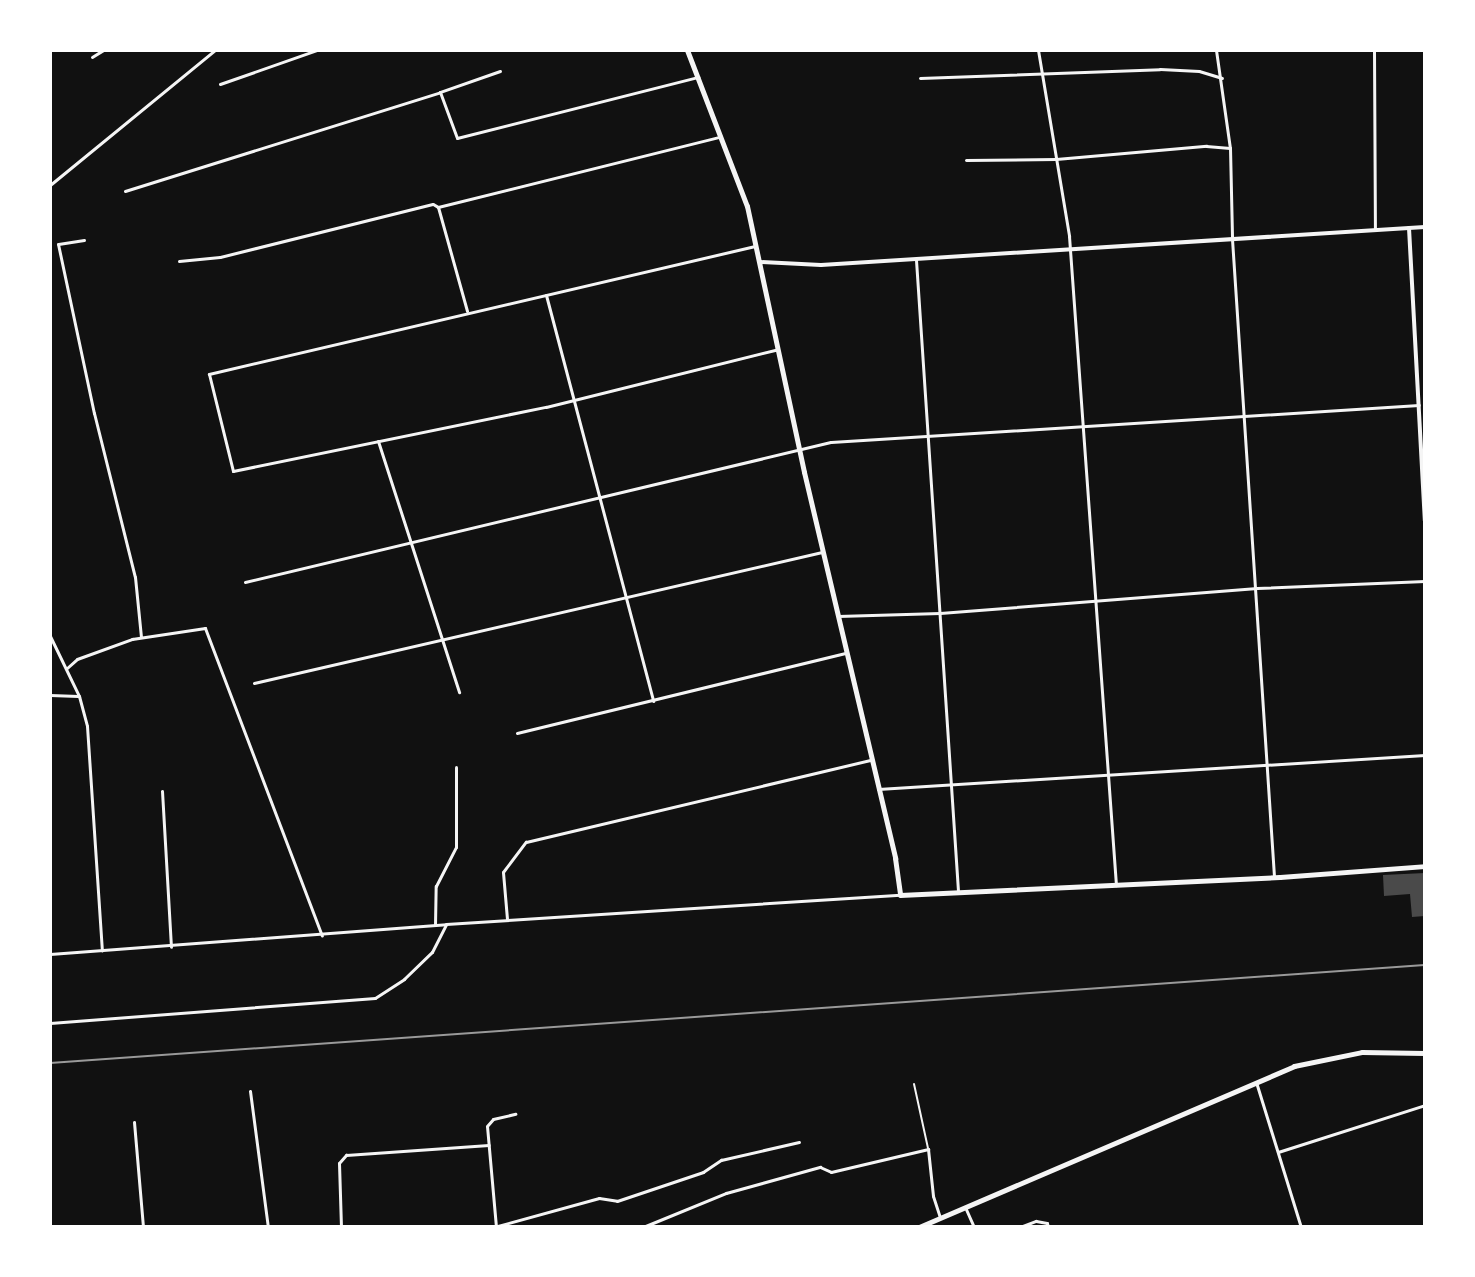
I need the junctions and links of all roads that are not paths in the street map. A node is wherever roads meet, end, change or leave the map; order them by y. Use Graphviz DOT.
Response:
graph roads {
  1 [pos="103,50"];
  2 [pos="215,50"];
  3 [pos="317,50"];
  4 [pos="687,50"];
  5 [pos="1038,50"];
  6 [pos="1216,50"];
  7 [pos="1374,50"];
  8 [pos="92,57"];
  9 [pos="500,71"];
  10 [pos="1043,73"];
  11 [pos="698,77"];
  12 [pos="920,78"];
  13 [pos="1222,78"];
  14 [pos="220,84"];
  15 [pos="440,92"];
  16 [pos="722,136"];
  17 [pos="1230,148"];
  18 [pos="1056,159"];
  19 [pos="966,160"];
  20 [pos="50,185"];
  21 [pos="125,191"];
  22 [pos="438,207"];
  23 [pos="1425,227"];
  24 [pos="1409,228"];
  25 [pos="1375,230"];
  26 [pos="1232,239"];
  27 [pos="84,240"];
  28 [pos="756,246"];
  29 [pos="1070,249"];
  30 [pos="916,259"];
  31 [pos="179,261"];
  32 [pos="760,262"];
  33 [pos="546,295"];
  34 [pos="468,313"];
  35 [pos="778,349"];
  36 [pos="576,399"];
  37 [pos="1422,404"];
  38 [pos="1245,415"];
  39 [pos="1083,426"];
  40 [pos="928,434"];
  41 [pos="378,440"];
  42 [pos="798,449"];
  43 [pos="600,497"];
  44 [pos="1425,521"];
  45 [pos="410,542"];
  46 [pos="822,552"];
  47 [pos="1425,581"];
  48 [pos="245,582"];
  49 [pos="1257,588"];
  50 [pos="625,598"];
  51 [pos="1094,602"];
  52 [pos="940,613"];
  53 [pos="837,616"];
  54 [pos="50,636"];
  55 [pos="141,637"];
  56 [pos="444,639"];
  57 [pos="846,653"];
  58 [pos="67,668"];
  59 [pos="254,683"];
  60 [pos="459,692"];
  61 [pos="50,695"];
  62 [pos="79,696"];
  63 [pos="653,701"];
  64 [pos="517,733"];
  65 [pos="1425,755"];
  66 [pos="871,760"];
  67 [pos="1266,765"];
  68 [pos="456,767"];
  69 [pos="1108,772"];
  70 [pos="949,782"];
  71 [pos="878,789"];
  72 [pos="162,791"];
  73 [pos="1425,866"];
  74 [pos="1274,877"];
  75 [pos="1116,885"];
  76 [pos="958,894"];
  77 [pos="900,895"];
  78 [pos="507,919"];
  79 [pos="446,924"];
  80 [pos="435,925"];
  81 [pos="322,936"];
  82 [pos="171,947"];
  83 [pos="102,951"];
  84 [pos="50,954"];
  85 [pos="50,1023"];
  86 [pos="1425,1053"];
  87 [pos="1256,1081"];
  88 [pos="914,1084"];
  89 [pos="250,1091"];
  90 [pos="1425,1105"];
  91 [pos="515,1114"];
  92 [pos="134,1122"];
  93 [pos="799,1142"];
  94 [pos="489,1145"];
  95 [pos="928,1149"];
  96 [pos="1278,1152"];
  97 [pos="965,1207"];
  98 [pos="940,1218"];
  99 [pos="1047,1225"];
  100 [pos="143,1227"];
  101 [pos="268,1227"];
  102 [pos="341,1227"];
  103 [pos="495,1227"];
  104 [pos="643,1227"];
  105 [pos="919,1227"];
  106 [pos="974,1227"];
  107 [pos="1020,1227"];
  108 [pos="1301,1227"];
  1 -- 8 [label="street"];
  2 -- 20 [label="street"];
  3 -- 14 [label="street"];
  4 -- 11 [label="main road"];
  5 -- 10 [label="street"];
  6 -- 13 [label="street"];
  7 -- 25 [label="street"];
  9 -- 15 [label="street"];
  10 -- 12 [label="street"];
  10 -- 13 [label="street"];
  10 -- 18 [label="street"];
  11 -- 15 [label="street"];
  11 -- 16 [label="main road"];
  13 -- 17 [label="street"];
  15 -- 21 [label="street"];
  16 -- 22 [label="street"];
  16 -- 28 [label="main road"];
  17 -- 18 [label="street"];
  17 -- 26 [label="street"];
  18 -- 19 [label="street"];
  18 -- 29 [label="street"];
  22 -- 31 [label="street"];
  22 -- 34 [label="street"];
  23 -- 24 [label="street"];
  24 -- 25 [label="street"];
  24 -- 37 [label="street"];
  25 -- 26 [label="street"];
  26 -- 29 [label="street"];
  26 -- 38 [label="street"];
  27 -- 55 [label="street"];
  28 -- 32 [label="main road"];
  28 -- 33 [label="street"];
  29 -- 30 [label="street"];
  29 -- 39 [label="street"];
  30 -- 32 [label="street"];
  30 -- 40 [label="street"];
  32 -- 35 [label="main road"];
  33 -- 34 [label="street"];
  33 -- 36 [label="street"];
  34 -- 41 [label="street"];
  35 -- 36 [label="street"];
  35 -- 42 [label="main road"];
  36 -- 41 [label="street"];
  36 -- 43 [label="street"];
  37 -- 38 [label="street"];
  37 -- 44 [label="street"];
  38 -- 39 [label="street"];
  38 -- 49 [label="street"];
  39 -- 40 [label="street"];
  39 -- 51 [label="street"];
  40 -- 42 [label="street"];
  40 -- 52 [label="street"];
  41 -- 45 [label="street"];
  42 -- 43 [label="street"];
  42 -- 46 [label="main road"];
  43 -- 45 [label="street"];
  43 -- 50 [label="street"];
  45 -- 48 [label="street"];
  45 -- 56 [label="street"];
  46 -- 50 [label="street"];
  46 -- 53 [label="main road"];
  47 -- 49 [label="street"];
  49 -- 51 [label="street"];
  49 -- 67 [label="street"];
  50 -- 56 [label="street"];
  50 -- 63 [label="street"];
  51 -- 52 [label="street"];
  51 -- 69 [label="street"];
  52 -- 53 [label="street"];
  52 -- 70 [label="street"];
  53 -- 57 [label="main road"];
  54 -- 58 [label="street"];
  55 -- 58 [label="street"];
  55 -- 81 [label="street"];
  56 -- 59 [label="street"];
  56 -- 60 [label="street"];
  57 -- 63 [label="street"];
  57 -- 66 [label="main road"];
  58 -- 62 [label="street"];
  61 -- 62 [label="street"];
  62 -- 83 [label="street"];
  63 -- 64 [label="street"];
  65 -- 67 [label="street"];
  66 -- 71 [label="main road"];
  66 -- 78 [label="street"];
  67 -- 69 [label="street"];
  67 -- 74 [label="street"];
  68 -- 80 [label="street"];
  69 -- 70 [label="street"];
  69 -- 75 [label="street"];
  70 -- 71 [label="street"];
  70 -- 76 [label="street"];
  71 -- 77 [label="main road"];
  72 -- 82 [label="street"];
  73 -- 74 [label="main road"];
  74 -- 75 [label="main road"];
  75 -- 76 [label="main road"];
  76 -- 77 [label="main road"];
  77 -- 78 [label="street"];
  78 -- 79 [label="street"];
  79 -- 80 [label="street"];
  79 -- 85 [label="street"];
  80 -- 81 [label="street"];
  81 -- 82 [label="street"];
  82 -- 83 [label="street"];
  83 -- 84 [label="street"];
  86 -- 87 [label="main road"];
  87 -- 96 [label="street"];
  87 -- 97 [label="main road"];
  88 -- 95 [label="lane"];
  89 -- 101 [label="street"];
  90 -- 96 [label="street"];
  91 -- 94 [label="street"];
  92 -- 100 [label="street"];
  93 -- 103 [label="street"];
  94 -- 102 [label="street"];
  94 -- 103 [label="street"];
  95 -- 98 [label="street"];
  95 -- 104 [label="street"];
  96 -- 108 [label="street"];
  97 -- 98 [label="main road"];
  97 -- 106 [label="street"];
  98 -- 105 [label="main road"];
  99 -- 107 [label="street"];
}
